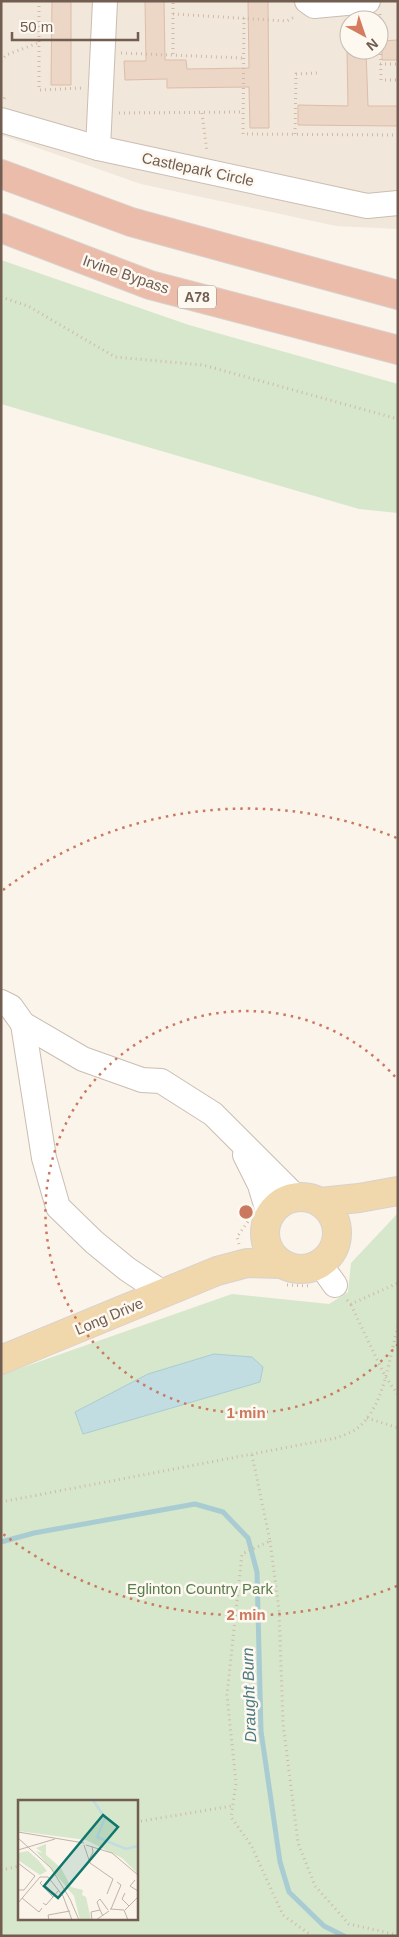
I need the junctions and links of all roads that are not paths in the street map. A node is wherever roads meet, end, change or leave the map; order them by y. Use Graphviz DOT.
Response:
graph roads {
  1 [pos="105,1"];
  2 [pos="310,4"];
  3 [pos="374,6"];
  4 [pos="1,120"];
  5 [pos="98,148"];
  6 [pos="1,174"];
  7 [pos="398,203"];
  8 [pos="1,228"];
  9 [pos="398,295"];
  10 [pos="398,350"];
  11 [pos="1,1002"];
  12 [pos="23,1024"];
  13 [pos="239,1142"];
  14 [pos="398,1192"];
  15 [pos="308,1200"];
  16 [pos="267,1223"];
  17 [pos="337,1231"];
  18 [pos="281,1264"];
  19 [pos="217,1270"];
  20 [pos="163,1293"];
  21 [pos="1,1360"];
  1 -- 5 [label="street"];
  2 -- 3 [label="street"];
  4 -- 5 [label="street, Castlepark Circle"];
  5 -- 7 [label="street, Castlepark Circle"];
  6 -- 9 [label="highway"];
  8 -- 10 [label="highway, Irvine Bypass / A78"];
  11 -- 12 [label="street"];
  12 -- 13 [label="street"];
  12 -- 20 [label="street"];
  13 -- 15 [label="street"];
  13 -- 16 [label="street"];
  14 -- 15 [label="main road"];
  14 -- 17 [label="main road"];
  15 -- 16 [label="main road"];
  15 -- 17 [label="main road"];
  16 -- 18 [label="main road"];
  16 -- 19 [label="main road, Long Drive"];
  17 -- 18 [label="main road"];
  18 -- 19 [label="main road, Long Drive"];
  19 -- 20 [label="main road, Long Drive"];
  20 -- 21 [label="main road, Long Drive"];
}
